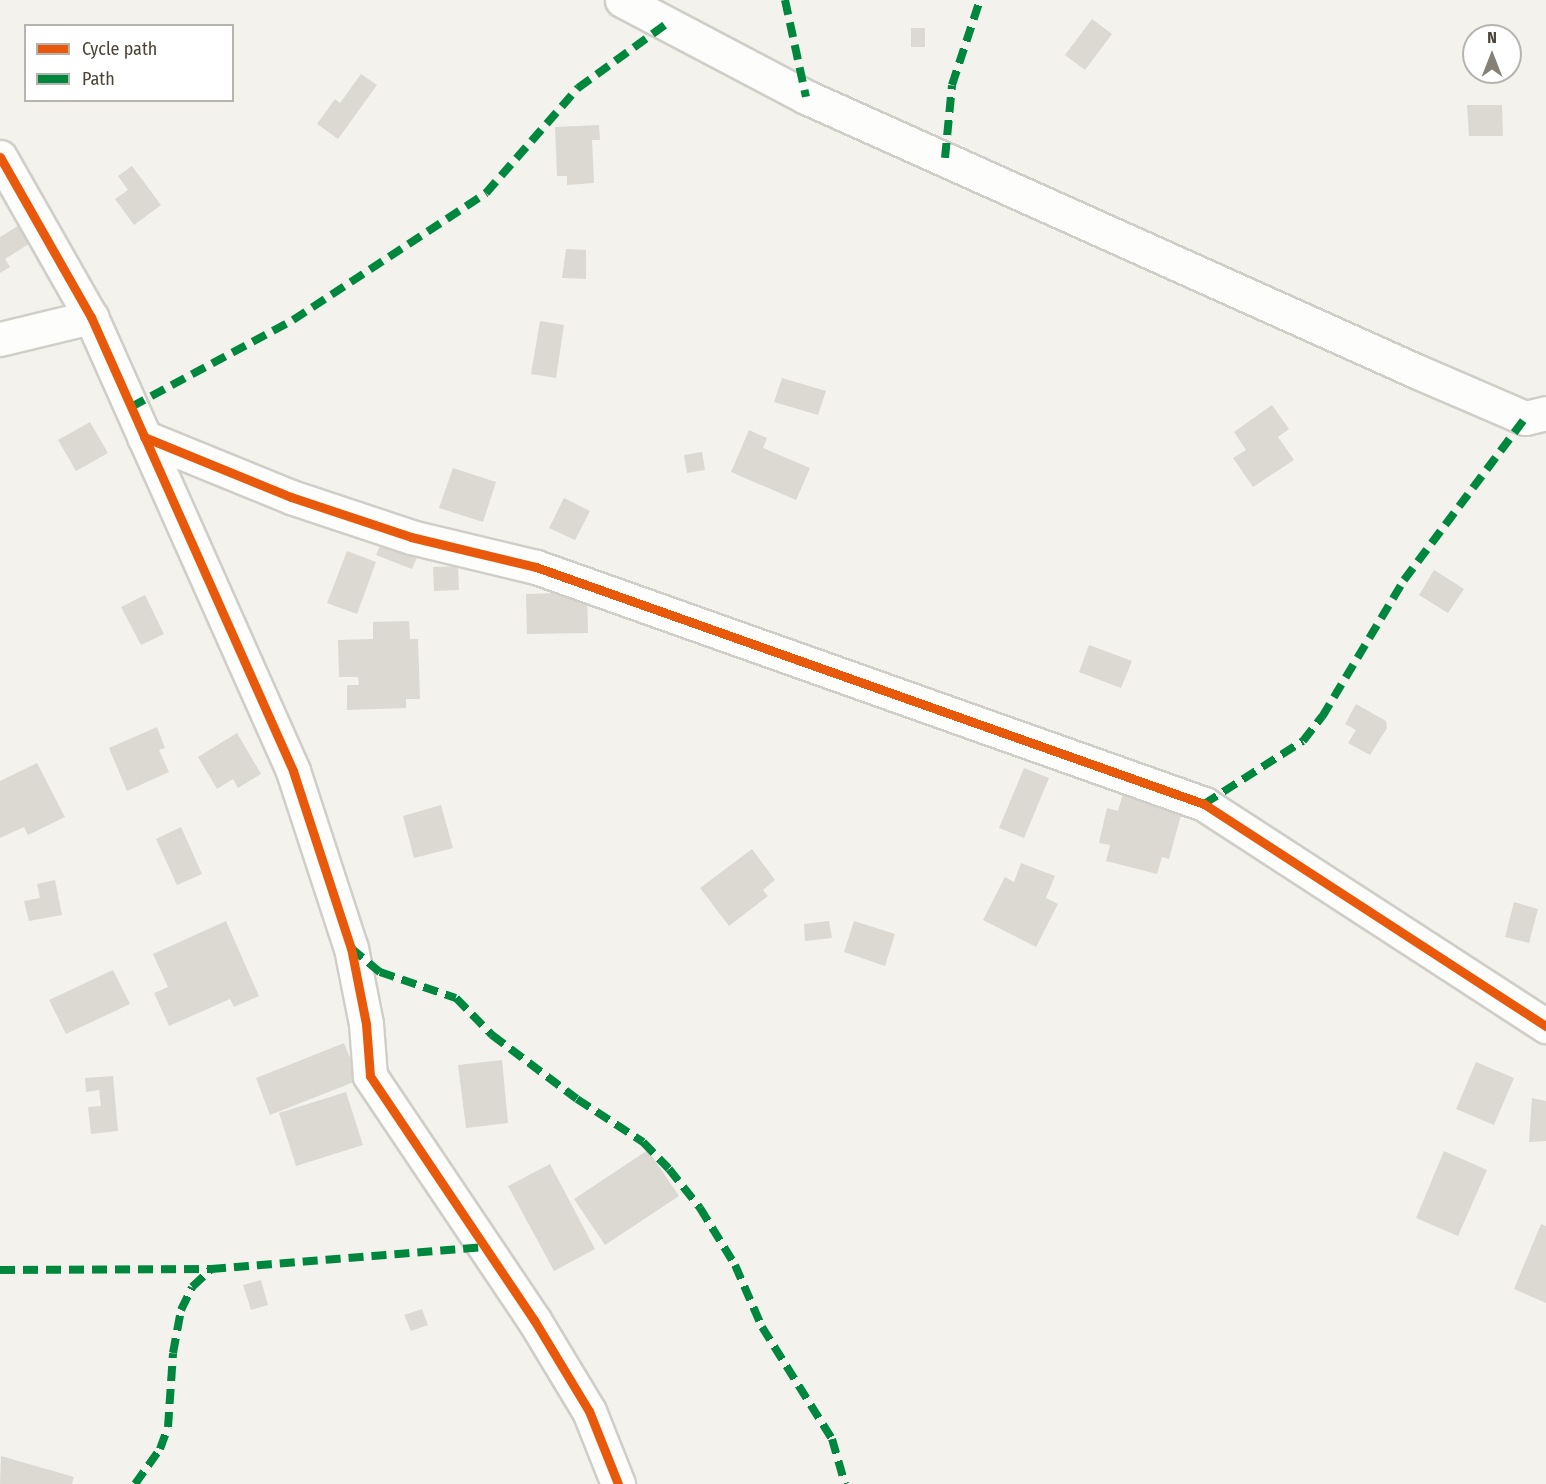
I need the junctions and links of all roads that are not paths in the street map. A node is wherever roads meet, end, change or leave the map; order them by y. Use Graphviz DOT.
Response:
graph roads {
  1 [pos="622,0"];
  2 [pos="0,157"];
  3 [pos="91,317"];
  4 [pos="0,339"];
  5 [pos="1546,413"];
  6 [pos="144,437"];
  7 [pos="1546,1026"];
  8 [pos="618,1484"];
  1 -- 5 [label="street"];
  2 -- 3 [label="street"];
  3 -- 4 [label="street"];
  3 -- 6 [label="street"];
  6 -- 7 [label="street"];
  6 -- 8 [label="street"];
}
